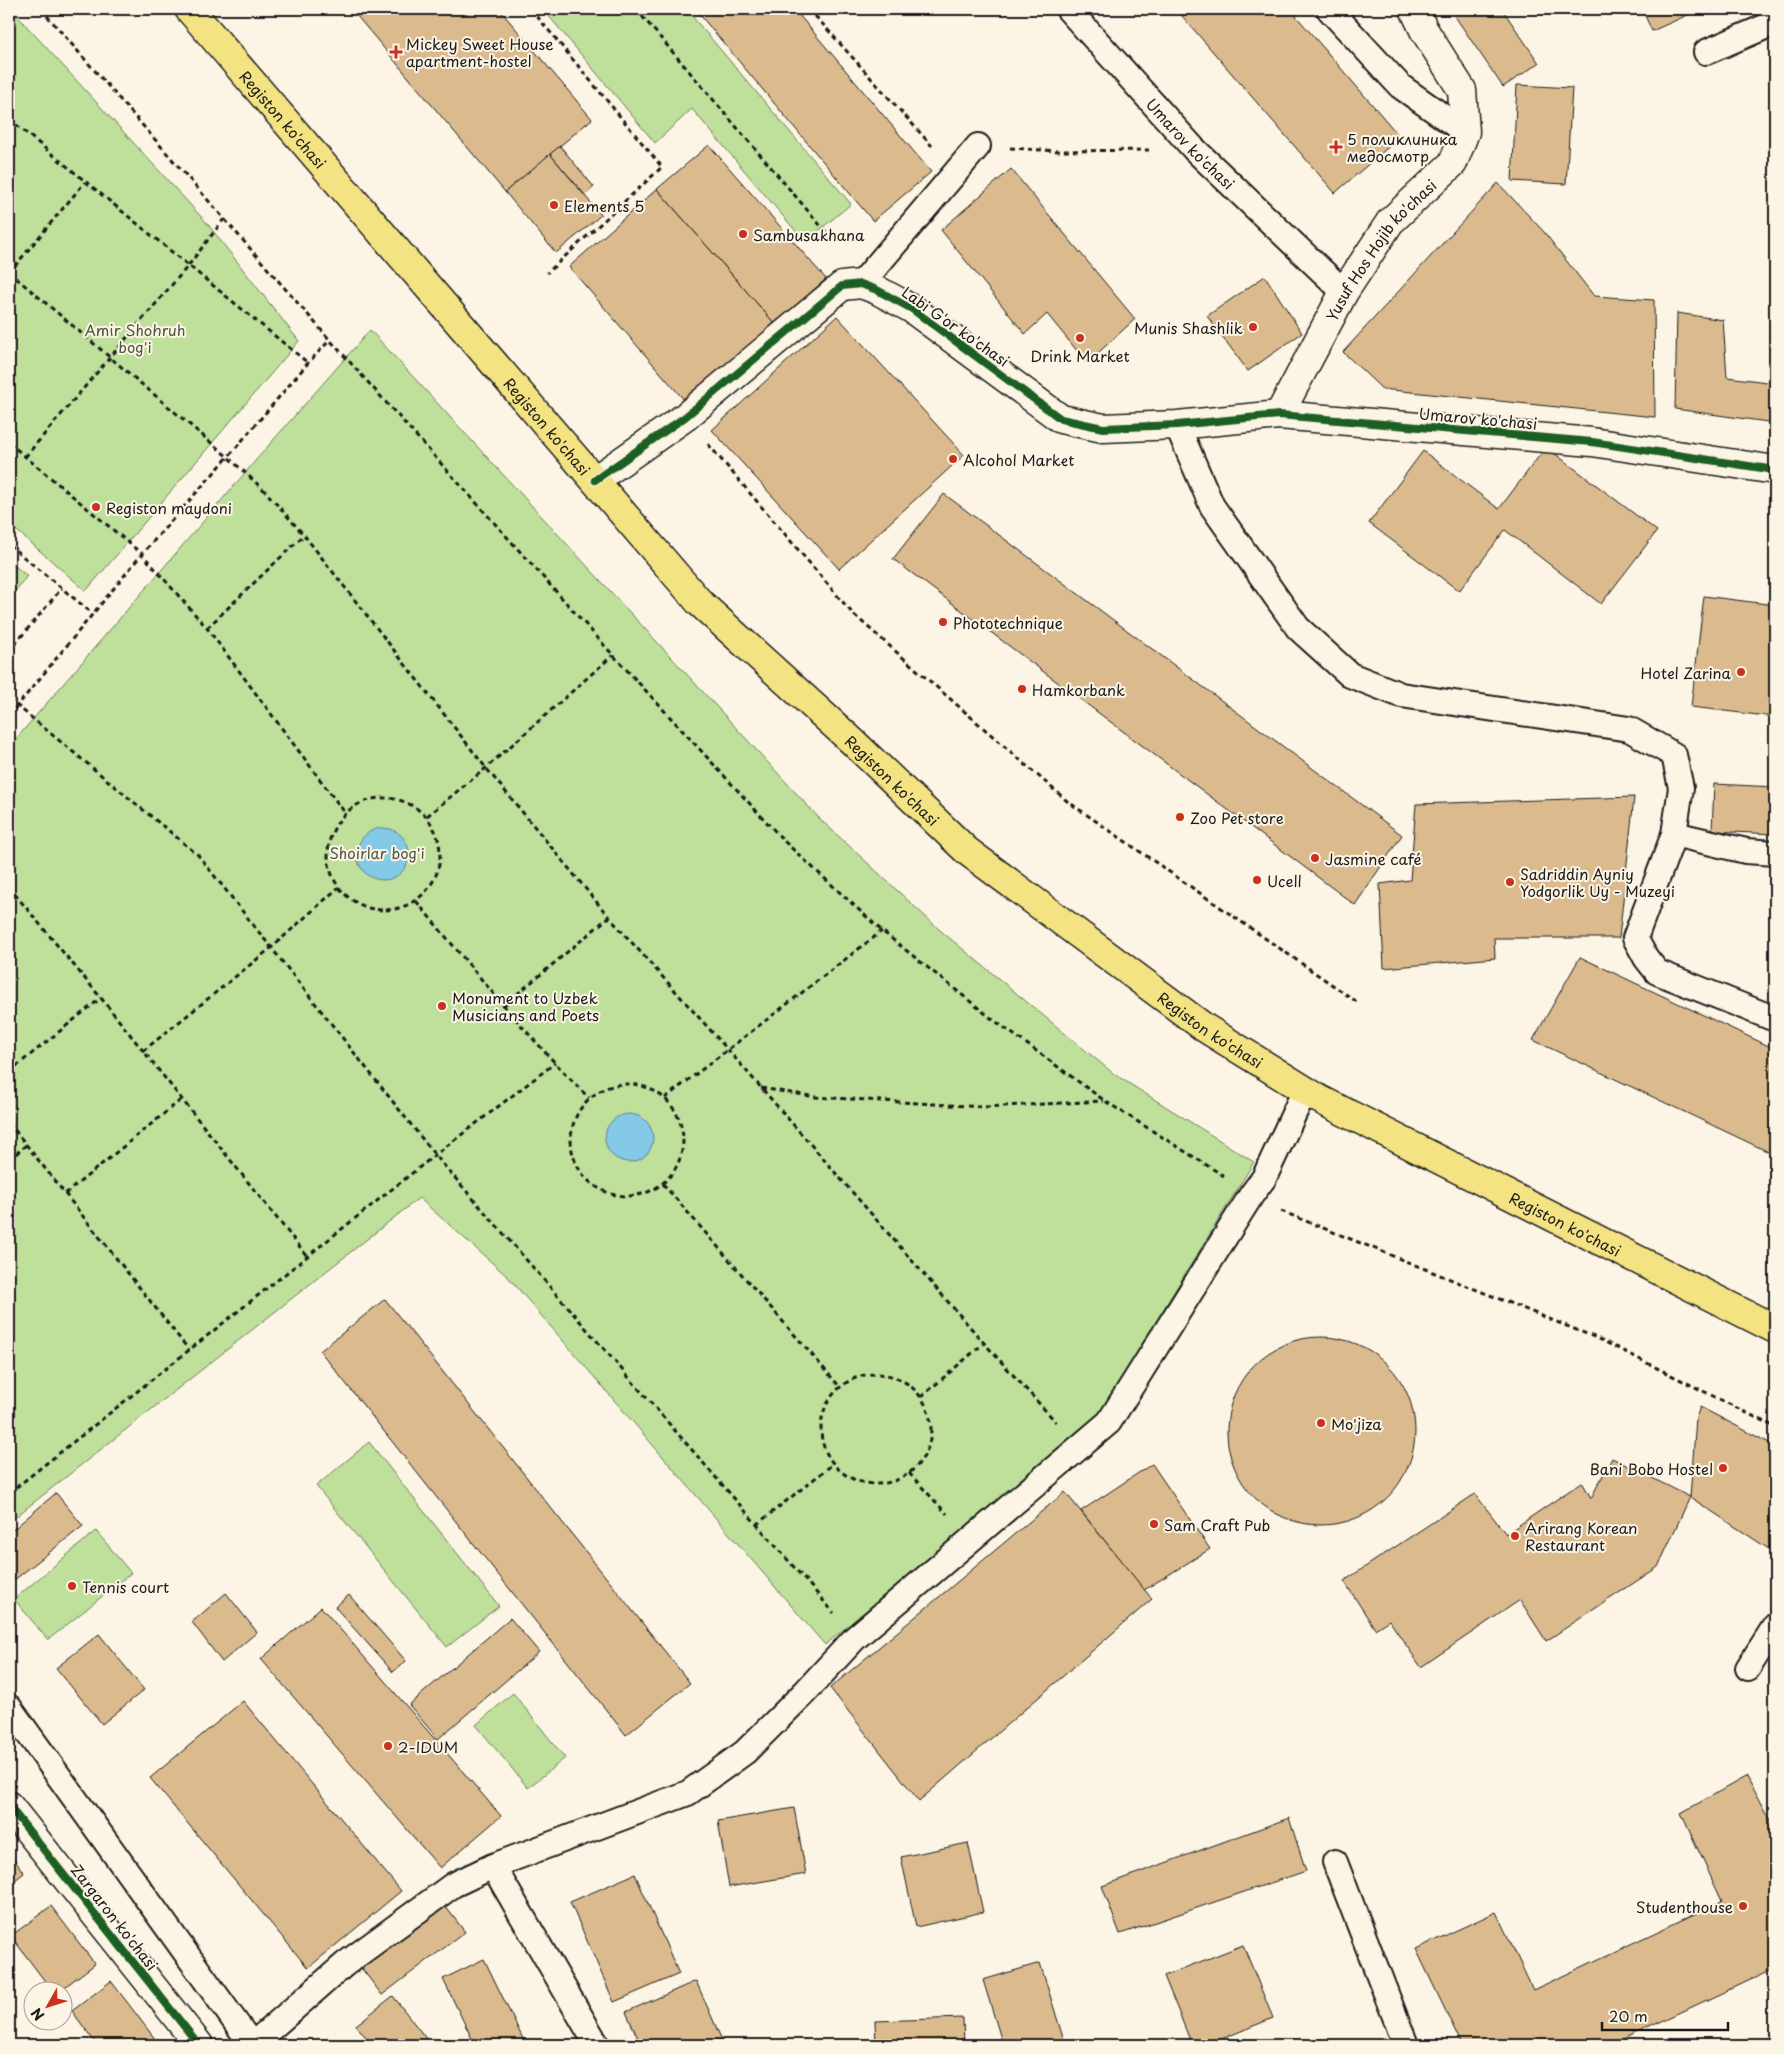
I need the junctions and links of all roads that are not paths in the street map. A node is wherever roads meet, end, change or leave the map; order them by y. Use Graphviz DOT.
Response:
graph roads {
  1 [pos="190,9"];
  2 [pos="1068,9"];
  3 [pos="1329,9"];
  4 [pos="1414,9"];
  5 [pos="1771,9"];
  6 [pos="1706,52"];
  7 [pos="1465,132"];
  8 [pos="978,146"];
  9 [pos="861,284"];
  10 [pos="1344,292"];
  11 [pos="1279,415"];
  12 [pos="1177,425"];
  13 [pos="1775,470"];
  14 [pos="595,480"];
  15 [pos="1674,834"];
  16 [pos="1775,853"];
  17 [pos="1775,1019"];
  18 [pos="1305,1090"];
  19 [pos="1775,1329"];
  20 [pos="1775,1626"];
  21 [pos="1748,1668"];
  22 [pos="9,1707"];
  23 [pos="9,1806"];
  24 [pos="1335,1862"];
  25 [pos="493,1866"];
  26 [pos="199,2045"];
  27 [pos="252,2045"];
  28 [pos="597,2045"];
  29 [pos="1406,2045"];
  1 -- 14 [label="main road, Registon ko'chasi"];
  2 -- 10 [label="lane, Umarov ko'chasi"];
  3 -- 7 [label="lane"];
  4 -- 7 [label="street, Yusuf Hos Hojib ko'chasi"];
  5 -- 6 [label="lane"];
  7 -- 10 [label="street, Yusuf Hos Hojib ko'chasi"];
  8 -- 9 [label="lane"];
  9 -- 12 [label="street, Labi G'or ko'chasi"];
  9 -- 14 [label="street"];
  10 -- 11 [label="street, Yusuf Hos Hojib ko'chasi"];
  11 -- 12 [label="street, Umarov ko'chasi"];
  11 -- 13 [label="street, Umarov ko'chasi"];
  12 -- 15 [label="lane"];
  14 -- 18 [label="main road, Registon ko'chasi"];
  15 -- 16 [label="lane"];
  15 -- 17 [label="lane"];
  18 -- 19 [label="main road, Registon ko'chasi"];
  18 -- 25 [label="lane"];
  20 -- 21 [label="lane"];
  22 -- 27 [label="lane"];
  23 -- 26 [label="street, Zargaron ko'chasi"];
  24 -- 29 [label="lane"];
  25 -- 27 [label="lane"];
  25 -- 28 [label="lane"];
}
